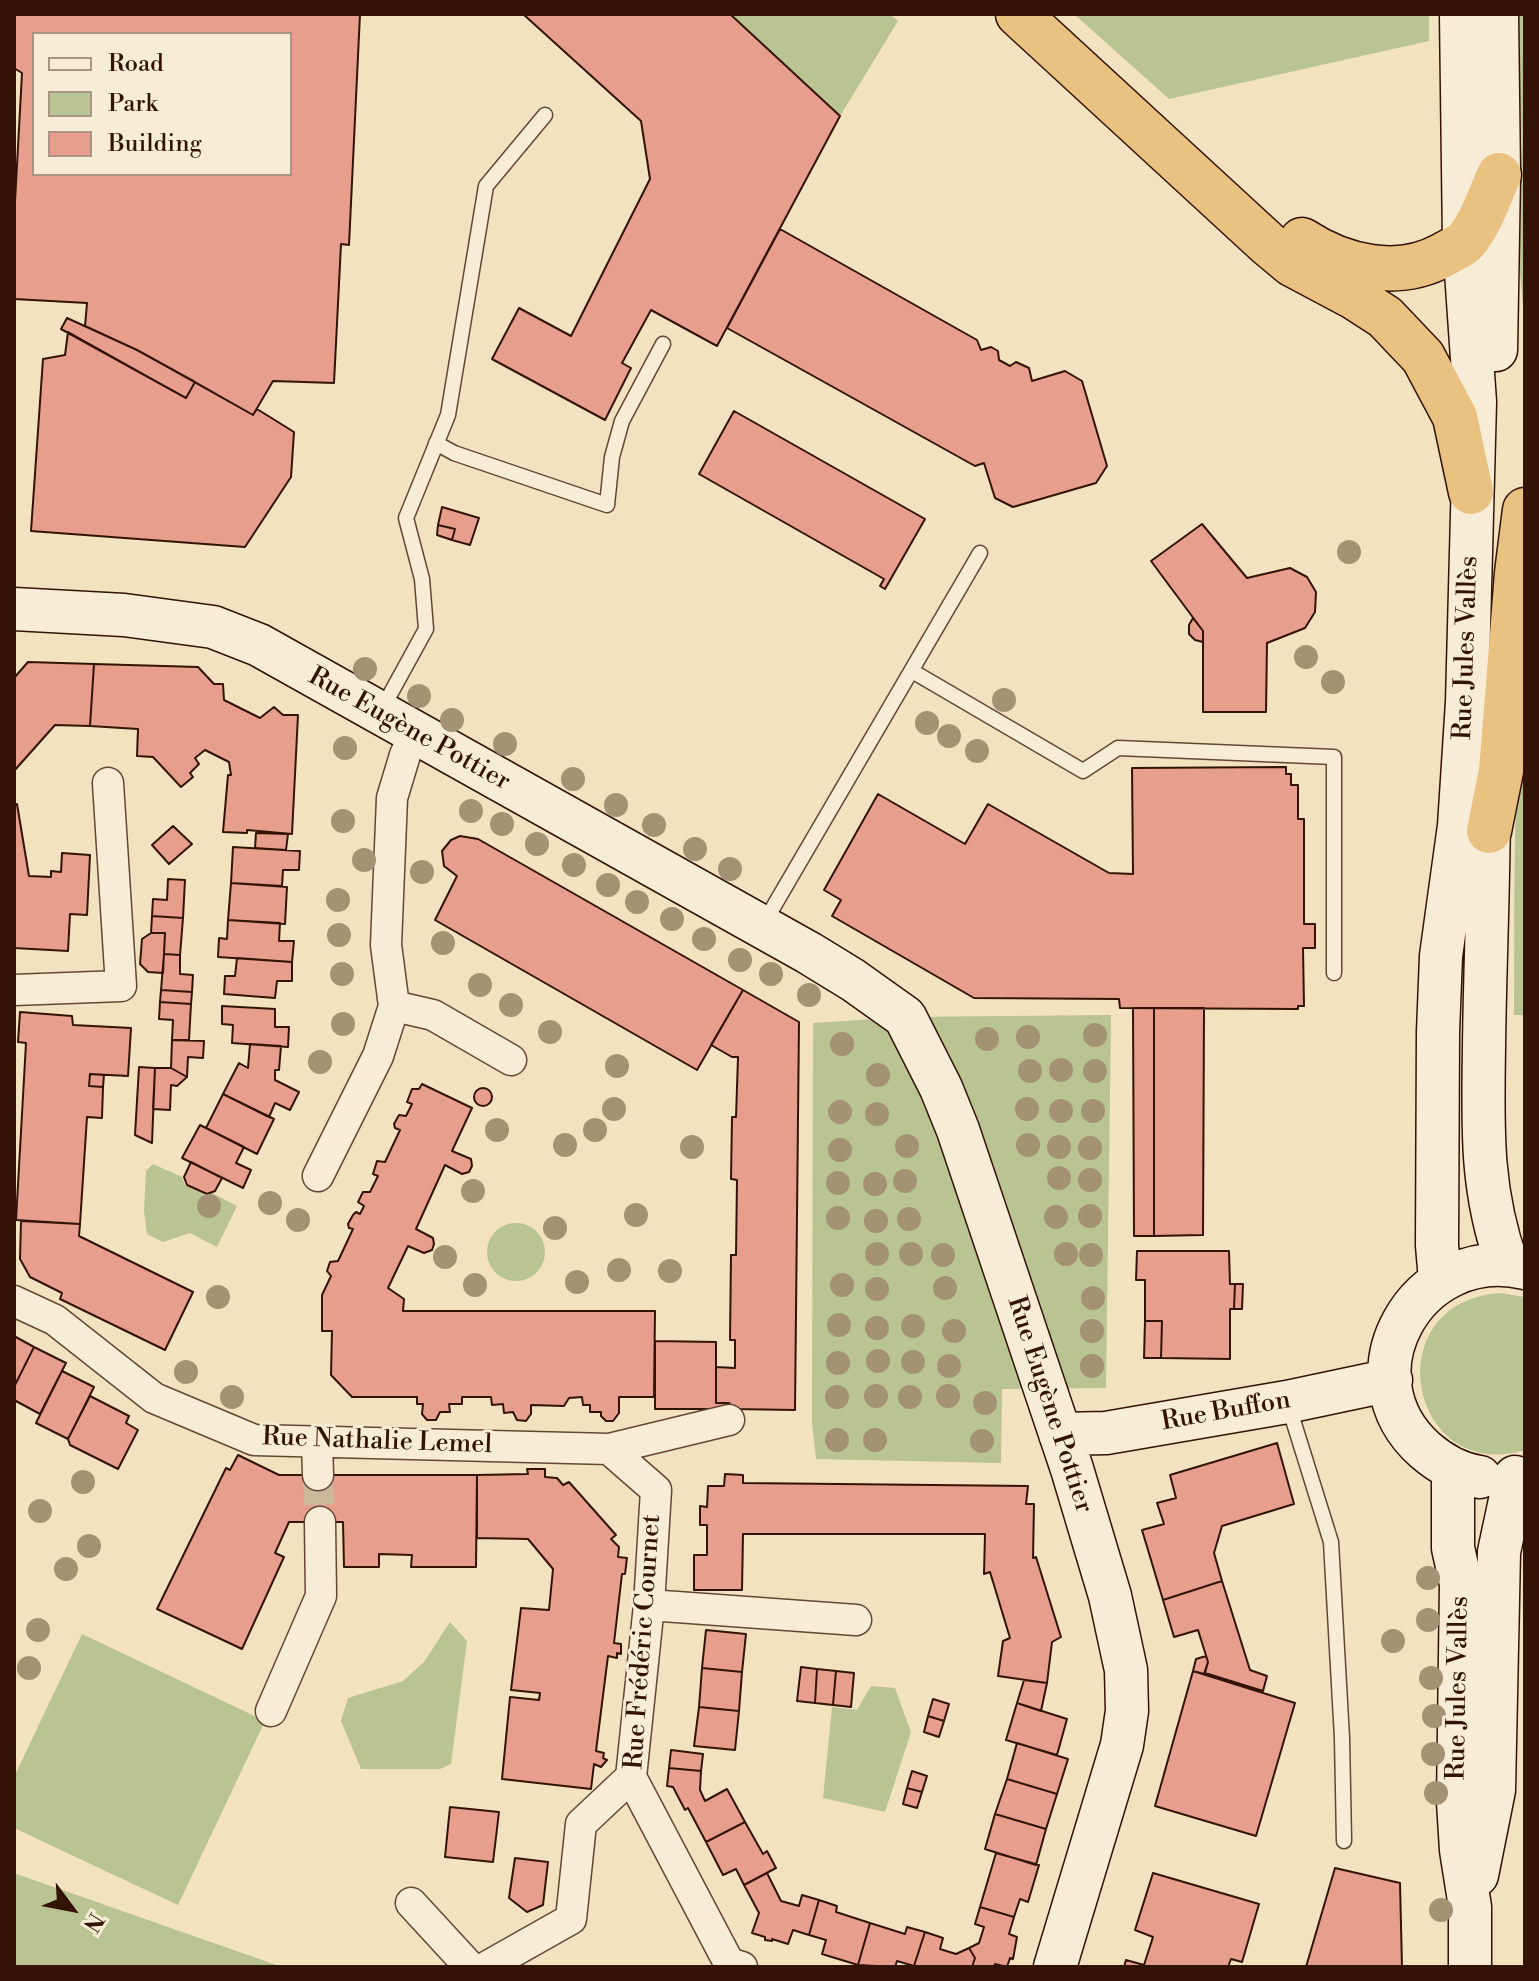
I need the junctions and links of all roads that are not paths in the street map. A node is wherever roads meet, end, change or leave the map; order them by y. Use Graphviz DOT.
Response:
graph roads {
  1 [pos="1018,14"];
  2 [pos="1461,14"];
  3 [pos="1497,14"];
  4 [pos="545,115"];
  5 [pos="1499,175"];
  6 [pos="1464,243"];
  7 [pos="663,344"];
  8 [pos="436,443"];
  9 [pos="1471,492"];
  10 [pos="1525,510"];
  11 [pos="980,553"];
  12 [pos="22,609"];
  13 [pos="912,671"];
  14 [pos="397,724"];
  15 [pos="108,783"];
  16 [pos="1489,831"];
  17 [pos="762,927"];
  18 [pos="1334,973"];
  19 [pos="14,990"];
  20 [pos="394,1006"];
  21 [pos="511,1060"];
  22 [pos="318,1176"];
  23 [pos="1516,1266"];
  24 [pos="1440,1280"];
  25 [pos="14,1301"];
  26 [pos="1391,1380"];
  27 [pos="1287,1402"];
  28 [pos="729,1420"];
  29 [pos="1060,1434"];
  30 [pos="317,1442"];
  31 [pos="609,1449"];
  32 [pos="1453,1469"];
  33 [pos="318,1475"];
  34 [pos="1520,1475"];
  35 [pos="320,1522"];
  36 [pos="649,1605"];
  37 [pos="856,1620"];
  38 [pos="271,1711"];
  39 [pos="631,1777"];
  40 [pos="1344,1841"];
  41 [pos="411,1903"];
  42 [pos="1470,1907"];
  43 [pos="470,1967"];
  44 [pos="486,1967"];
  45 [pos="742,1967"];
  46 [pos="1055,1967"];
  47 [pos="1470,1967"];
  1 -- 6 [label="highway"];
  1 -- 9 [label="highway"];
  2 -- 6 [label="main road, Rue Jules Vallès"];
  3 -- 5 [label="main road, Rue Jules Vallès"];
  4 -- 8 [label="lane"];
  5 -- 6 [label="highway"];
  5 -- 16 [label="main road, Rue Jules Vallès"];
  6 -- 9 [label="main road, Rue Jules Vallès"];
  7 -- 8 [label="lane"];
  8 -- 14 [label="lane"];
  9 -- 24 [label="main road, Rue Jules Vallès"];
  10 -- 16 [label="highway"];
  11 -- 13 [label="lane"];
  12 -- 14 [label="main road, Rue Eugène Pottier"];
  13 -- 17 [label="lane"];
  13 -- 18 [label="lane"];
  14 -- 17 [label="main road, Rue Eugène Pottier"];
  14 -- 20 [label="street"];
  15 -- 19 [label="street"];
  16 -- 23 [label="main road, Rue Jules Vallès"];
  17 -- 29 [label="main road, Rue Eugène Pottier"];
  20 -- 21 [label="street"];
  20 -- 22 [label="street"];
  23 -- 24 [label="main road"];
  24 -- 26 [label="main road"];
  25 -- 30 [label="street, Rue Nathalie Lemel"];
  26 -- 27 [label="main road, Rue Buffon"];
  26 -- 32 [label="main road"];
  27 -- 29 [label="main road, Rue Buffon"];
  27 -- 40 [label="lane"];
  28 -- 31 [label="street, Rue Nathalie Lemel"];
  29 -- 46 [label="main road, Rue Eugène Pottier"];
  30 -- 31 [label="street, Rue Nathalie Lemel"];
  30 -- 33 [label="street"];
  31 -- 36 [label="street, Rue Frédéric Cournet"];
  32 -- 34 [label="main road"];
  32 -- 42 [label="main road, Rue Jules Vallès"];
  34 -- 42 [label="main road, Rue Jules Vallès"];
  35 -- 38 [label="street"];
  36 -- 37 [label="street"];
  36 -- 39 [label="street, Rue Frédéric Cournet"];
  39 -- 44 [label="street"];
  39 -- 45 [label="street, Rue Frédéric Cournet"];
  41 -- 43 [label="street"];
  42 -- 47 [label="main road, Rue Jules Vallès"];
}
